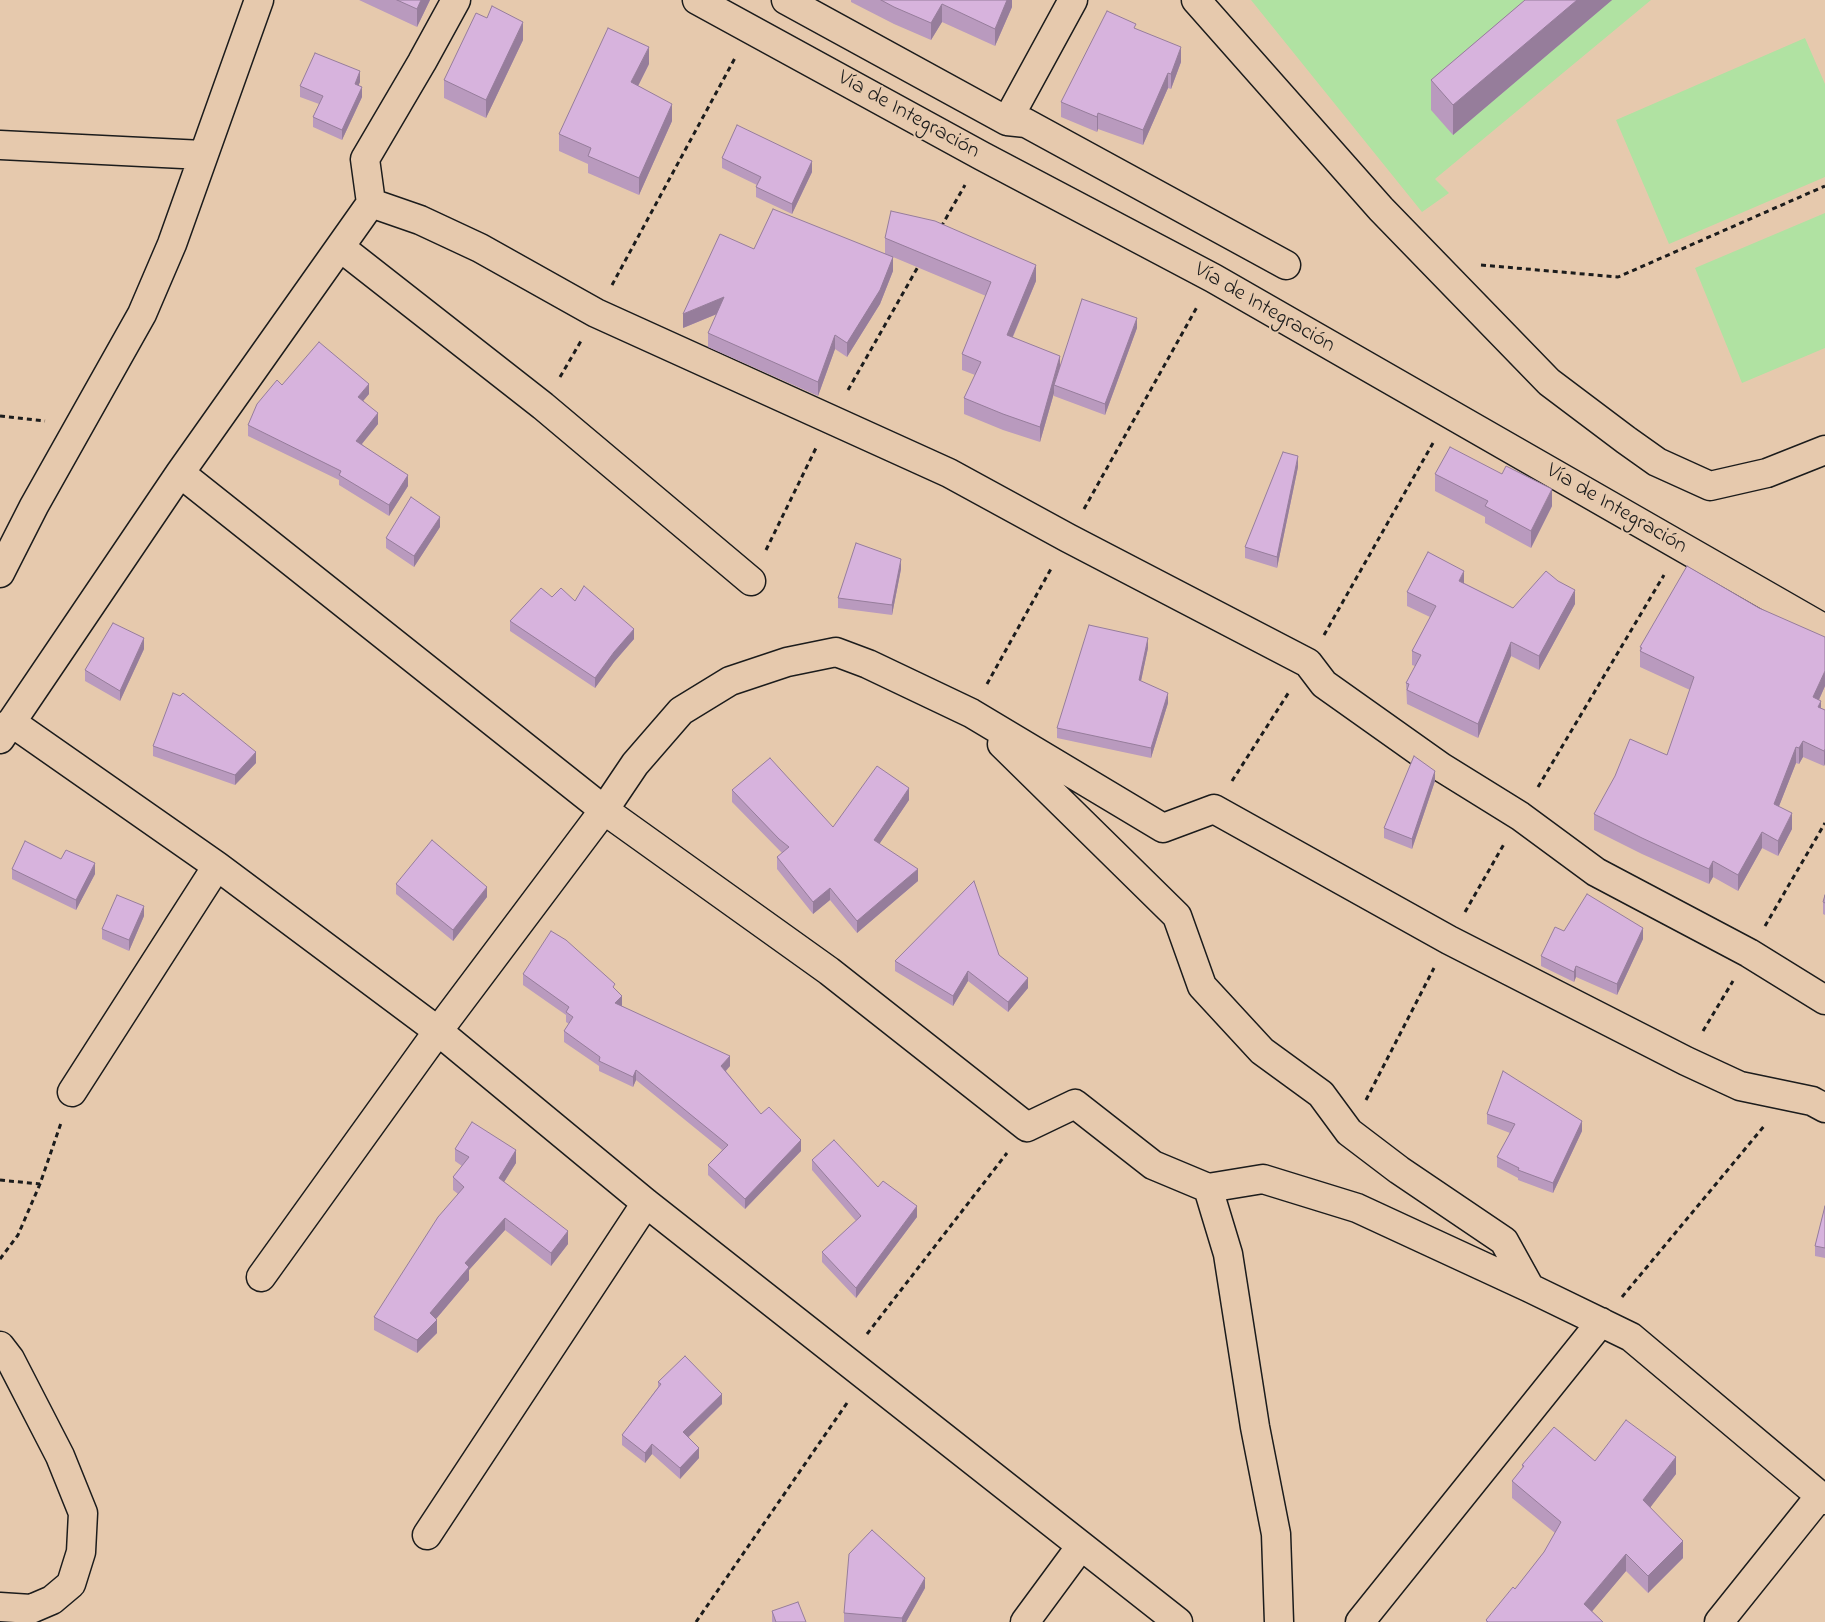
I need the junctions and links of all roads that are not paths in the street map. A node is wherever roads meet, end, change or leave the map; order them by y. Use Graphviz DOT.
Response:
graph roads {
  1 [pos="259,0"];
  2 [pos="456,0"];
  3 [pos="697,0"];
  4 [pos="786,0"];
  5 [pos="1074,0"];
  6 [pos="1196,0"];
  7 [pos="1007,121"];
  8 [pos="0,145"];
  9 [pos="203,155"];
  10 [pos="371,203"];
  11 [pos="340,247"];
  12 [pos="1286,265"];
  13 [pos="1825,450"];
  14 [pos="180,473"];
  15 [pos="0,573"];
  16 [pos="751,580"];
  17 [pos="1825,629"];
  18 [pos="971,714"];
  19 [pos="5,731"];
  20 [pos="604,810"];
  21 [pos="217,866"];
  22 [pos="1825,1000"];
  23 [pos="438,1031"];
  24 [pos="72,1092"];
  25 [pos="1825,1108"];
  26 [pos="1208,1188"];
  27 [pos="646,1202"];
  28 [pos="261,1277"];
  29 [pos="1530,1288"];
  30 [pos="1601,1322"];
  31 [pos="0,1346"];
  32 [pos="1822,1498"];
  33 [pos="427,1535"];
  34 [pos="1081,1546"];
  35 [pos="0,1607"];
  36 [pos="1025,1622"];
  37 [pos="1178,1622"];
  38 [pos="1279,1622"];
  39 [pos="1360,1622"];
  40 [pos="1719,1622"];
  1 -- 9 [label="street"];
  2 -- 10 [label="street"];
  3 -- 17 [label="street, Vía de Integración"];
  4 -- 7 [label="street"];
  5 -- 7 [label="street"];
  6 -- 13 [label="street"];
  7 -- 12 [label="street"];
  8 -- 9 [label="street"];
  9 -- 15 [label="street"];
  10 -- 11 [label="street"];
  10 -- 22 [label="street"];
  11 -- 14 [label="street"];
  11 -- 16 [label="street"];
  14 -- 19 [label="street"];
  14 -- 20 [label="street"];
  18 -- 20 [label="street"];
  18 -- 25 [label="street"];
  18 -- 29 [label="street"];
  19 -- 21 [label="street"];
  20 -- 23 [label="street"];
  20 -- 26 [label="street"];
  21 -- 23 [label="street"];
  21 -- 24 [label="street"];
  23 -- 27 [label="street"];
  23 -- 28 [label="street"];
  26 -- 29 [label="street"];
  26 -- 38 [label="street"];
  27 -- 33 [label="street"];
  27 -- 34 [label="street"];
  29 -- 30 [label="street"];
  30 -- 32 [label="street"];
  30 -- 39 [label="street"];
  31 -- 35 [label="street"];
  32 -- 40 [label="street"];
  34 -- 36 [label="street"];
  34 -- 37 [label="street"];
}
